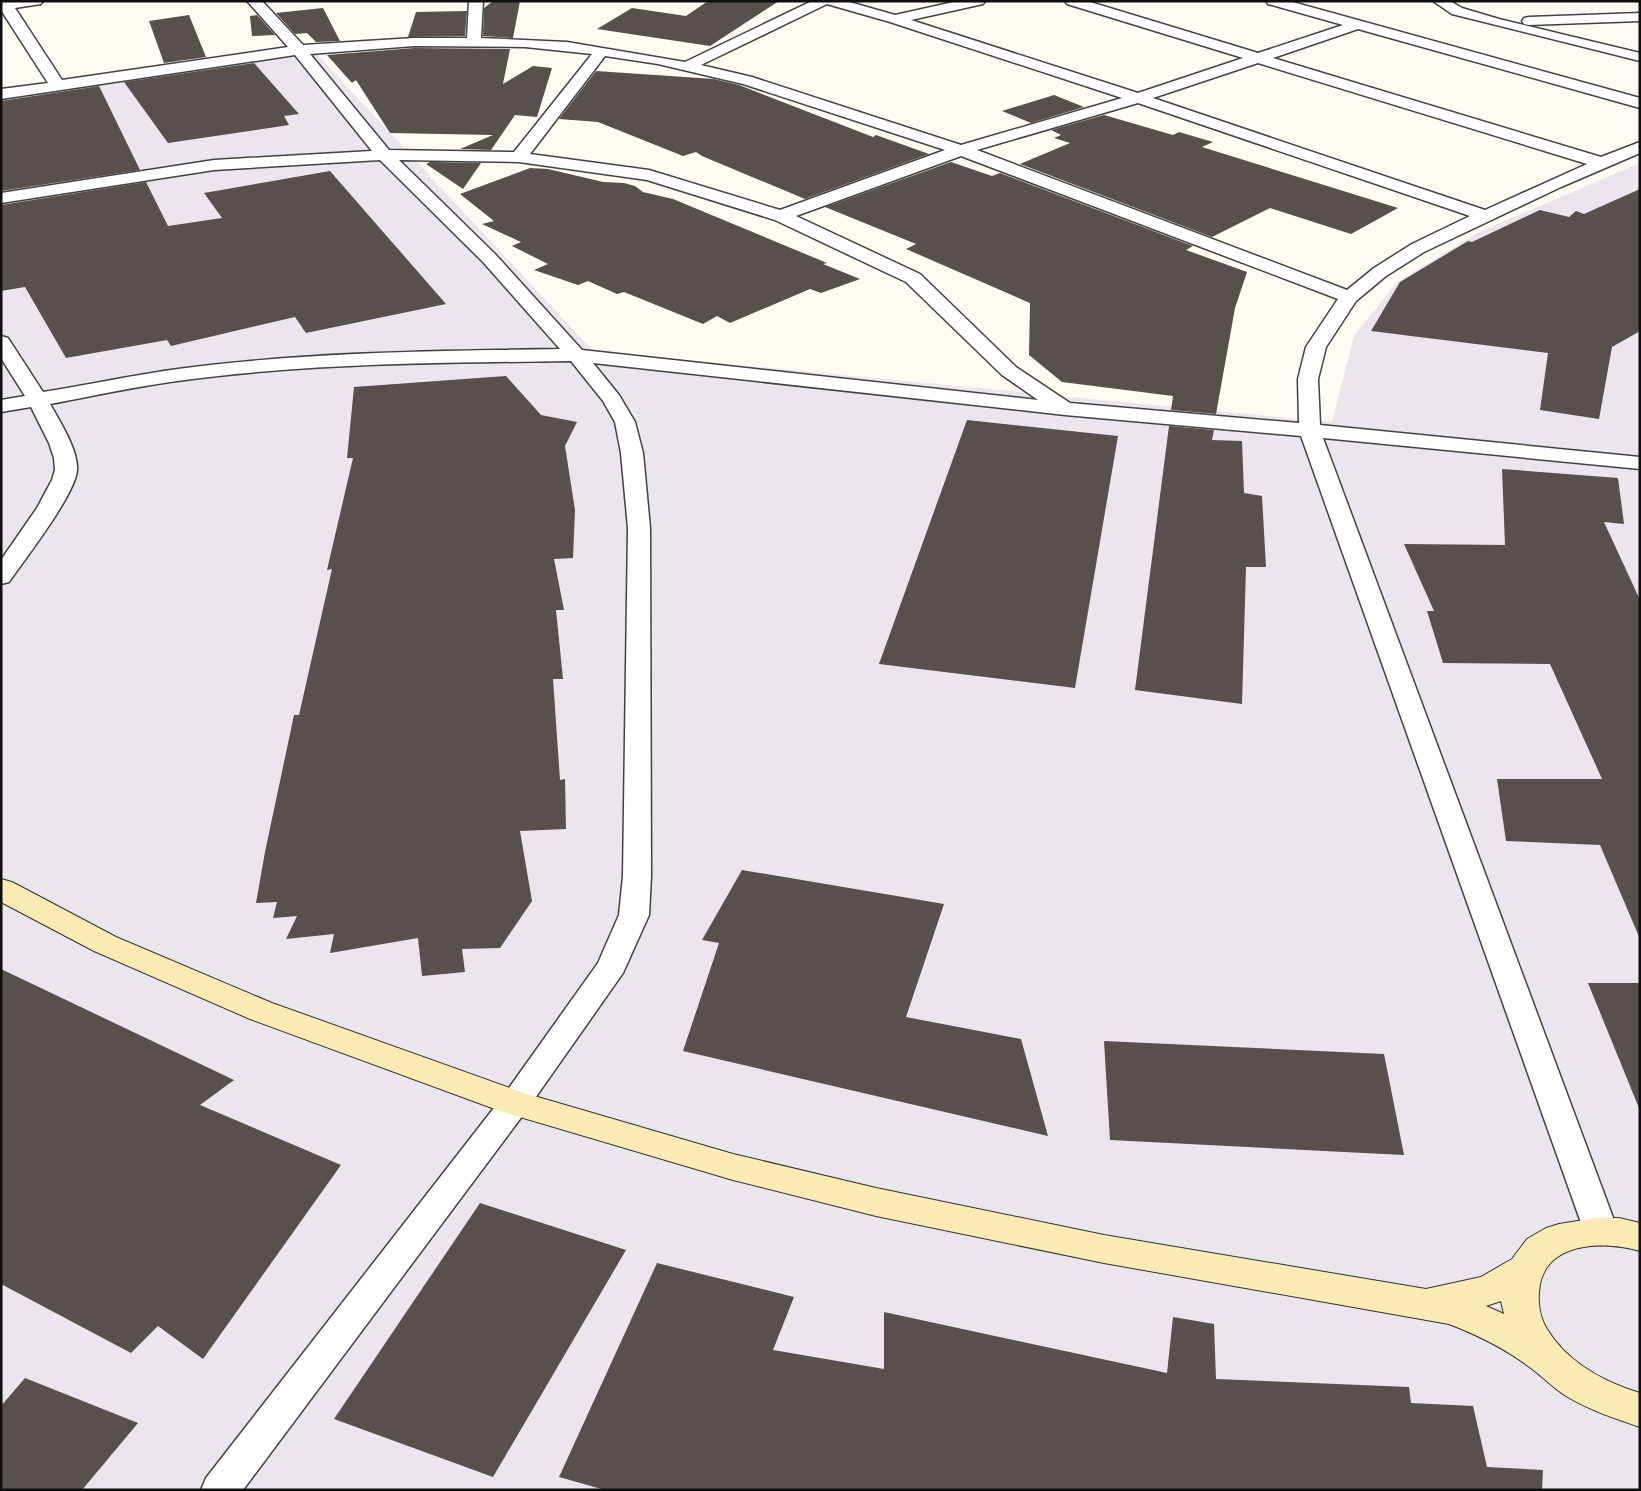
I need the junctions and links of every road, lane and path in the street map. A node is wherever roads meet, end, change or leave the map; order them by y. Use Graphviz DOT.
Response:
graph roads {
  1 [pos="36,1"];
  2 [pos="254,1"];
  3 [pos="476,1"];
  4 [pos="823,1"];
  5 [pos="830,1"];
  6 [pos="978,1"];
  7 [pos="1072,1"];
  8 [pos="1274,1"];
  9 [pos="1440,1"];
  10 [pos="3,6"];
  11 [pos="1638,10"];
  12 [pos="895,19"];
  13 [pos="1495,22"];
  14 [pos="1356,26"];
  15 [pos="1634,40"];
  16 [pos="474,42"];
  17 [pos="1601,48"];
  18 [pos="300,50"];
  19 [pos="602,51"];
  20 [pos="1640,57"];
  21 [pos="1255,59"];
  22 [pos="688,66"];
  23 [pos="57,85"];
  24 [pos="1,94"];
  25 [pos="1138,98"];
  26 [pos="1640,104"];
  27 [pos="1640,147"];
  28 [pos="961,150"];
  29 [pos="384,155"];
  30 [pos="519,157"];
  31 [pos="1602,163"];
  32 [pos="1,198"];
  33 [pos="781,216"];
  34 [pos="1486,216"];
  35 [pos="1350,297"];
  36 [pos="1,342"];
  37 [pos="576,356"];
  38 [pos="36,398"];
  39 [pos="1,406"];
  40 [pos="1064,409"];
  41 [pos="1310,430"];
  42 [pos="1640,463"];
  43 [pos="1,577"];
  44 [pos="1,889"];
  45 [pos="515,1102"];
  46 [pos="1601,1231"];
  47 [pos="1640,1237"];
  48 [pos="1525,1269"];
  49 [pos="1416,1302"];
  50 [pos="1547,1358"];
  51 [pos="1640,1410"];
  52 [pos="220,1490"];
  1 -- 10 [label="street"];
  2 -- 18 [label="street"];
  3 -- 16 [label="street"];
  4 -- 22 [label="street"];
  5 -- 12 [label="street"];
  6 -- 12 [label="street"];
  7 -- 21 [label="street"];
  8 -- 14 [label="street"];
  9 -- 13 [label="street"];
  10 -- 23 [label="street"];
  11 -- 13 [label="street"];
  12 -- 25 [label="street"];
  13 -- 17 [label="street"];
  14 -- 21 [label="street"];
  14 -- 26 [label="street"];
  15 -- 17 [label="street"];
  16 -- 18 [label="street"];
  16 -- 19 [label="street"];
  17 -- 20 [label="street"];
  18 -- 23 [label="street"];
  18 -- 29 [label="street"];
  19 -- 22 [label="street"];
  19 -- 30 [label="street"];
  21 -- 25 [label="street"];
  21 -- 31 [label="street"];
  22 -- 28 [label="street"];
  23 -- 24 [label="street"];
  25 -- 28 [label="street"];
  25 -- 34 [label="street"];
  27 -- 31 [label="street"];
  28 -- 33 [label="street"];
  28 -- 35 [label="street"];
  29 -- 30 [label="street"];
  29 -- 32 [label="street"];
  29 -- 37 [label="street"];
  30 -- 33 [label="street"];
  31 -- 34 [label="street"];
  33 -- 40 [label="street"];
  34 -- 35 [label="street"];
  35 -- 41 [label="street"];
  36 -- 38 [label="street"];
  37 -- 38 [label="street"];
  37 -- 40 [label="street"];
  37 -- 45 [label="street"];
  38 -- 39 [label="street"];
  38 -- 43 [label="street"];
  40 -- 41 [label="street"];
  41 -- 42 [label="street"];
  41 -- 46 [label="street"];
  44 -- 45 [label="street"];
  45 -- 49 [label="street"];
  45 -- 52 [label="street"];
  46 -- 47 [label="street"];
  46 -- 48 [label="street"];
  48 -- 49 [label="street"];
  48 -- 50 [label="street"];
  49 -- 50 [label="street"];
  50 -- 51 [label="street"];
}
